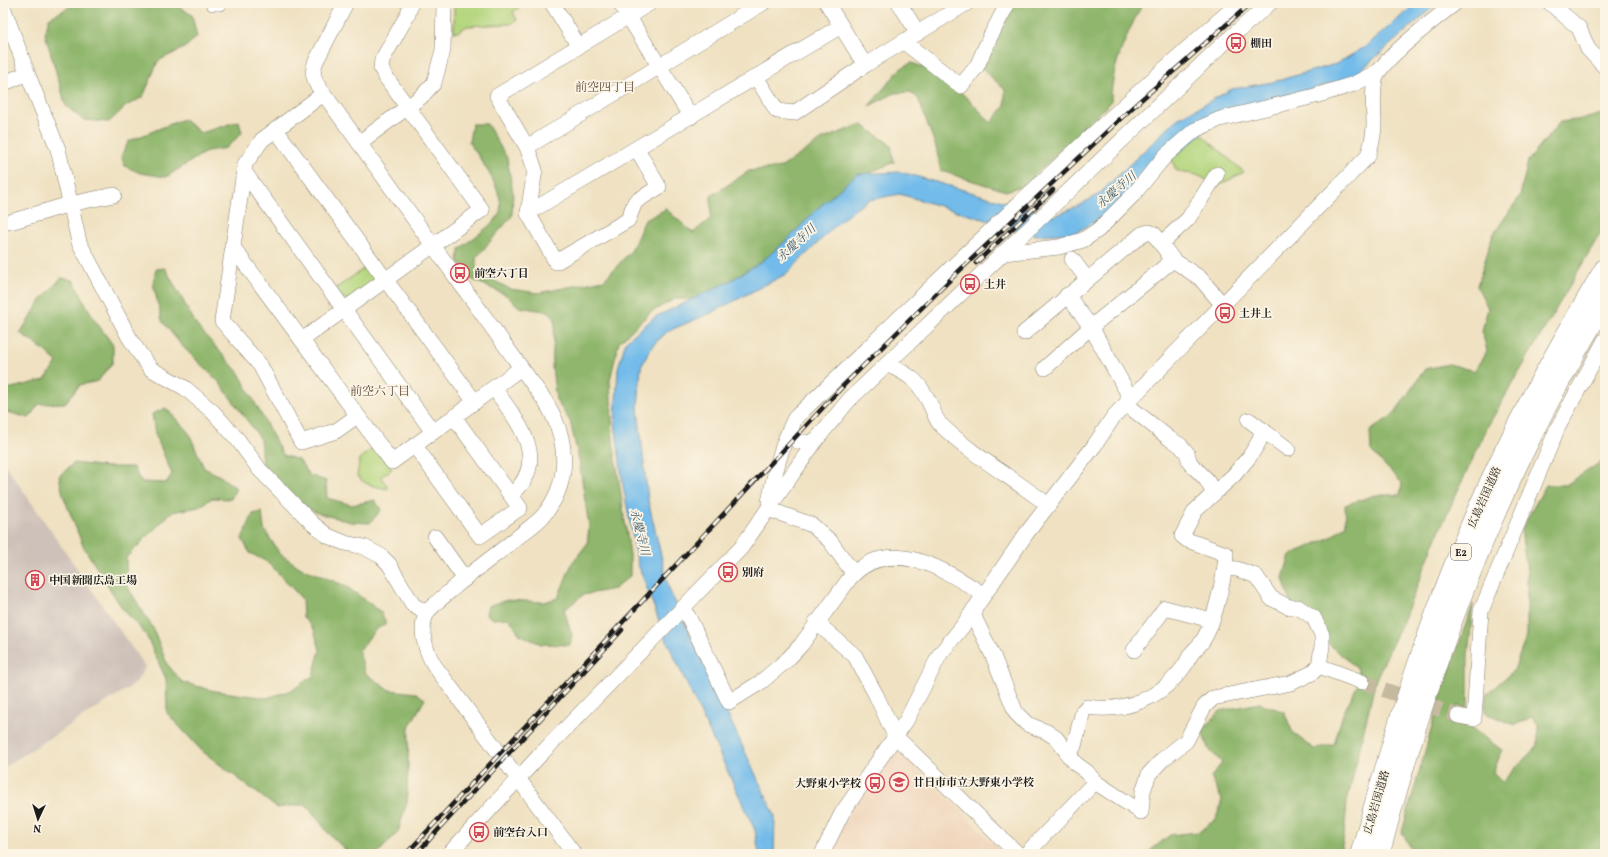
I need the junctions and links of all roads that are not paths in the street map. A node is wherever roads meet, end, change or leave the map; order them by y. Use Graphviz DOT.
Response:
graph roads {
  1 [pos="213,3"];
  2 [pos="220,3"];
  3 [pos="346,3"];
  4 [pos="411,3"];
  5 [pos="444,3"];
  6 [pos="552,3"];
  7 [pos="620,3"];
  8 [pos="650,3"];
  9 [pos="763,3"];
  10 [pos="827,3"];
  11 [pos="899,3"];
  12 [pos="967,3"];
  13 [pos="1008,3"];
  14 [pos="1239,3"];
  15 [pos="1270,3"];
  16 [pos="1455,3"];
  17 [pos="1550,3"];
  18 [pos="3,7"];
  19 [pos="628,16"];
  20 [pos="841,26"];
  21 [pos="918,34"];
  22 [pos="904,42"];
  23 [pos="578,45"];
  24 [pos="865,65"];
  25 [pos="659,66"];
  26 [pos="1605,67"];
  27 [pos="1379,71"];
  28 [pos="27,73"];
  29 [pos="756,77"];
  30 [pos="3,84"];
  31 [pos="323,94"];
  32 [pos="406,108"];
  33 [pos="691,117"];
  34 [pos="276,130"];
  35 [pos="359,143"];
  36 [pos="527,147"];
  37 [pos="637,149"];
  38 [pos="245,173"];
  39 [pos="1217,174"];
  40 [pos="114,196"];
  41 [pos="70,204"];
  42 [pos="528,213"];
  43 [pos="10,222"];
  44 [pos="1162,243"];
  45 [pos="433,245"];
  46 [pos="232,246"];
  47 [pos="1003,253"];
  48 [pos="1072,259"];
  49 [pos="1173,260"];
  50 [pos="1605,269"];
  51 [pos="1087,279"];
  52 [pos="386,280"];
  53 [pos="1067,295"];
  54 [pos="1605,301"];
  55 [pos="1222,304"];
  56 [pos="344,310"];
  57 [pos="1091,327"];
  58 [pos="1024,333"];
  59 [pos="302,340"];
  60 [pos="1605,340"];
  61 [pos="886,364"];
  62 [pos="521,368"];
  63 [pos="1045,368"];
  64 [pos="494,388"];
  65 [pos="475,402"];
  66 [pos="1128,402"];
  67 [pos="357,416"];
  68 [pos="454,417"];
  69 [pos="795,418"];
  70 [pos="1249,420"];
  71 [pos="1263,430"];
  72 [pos="433,432"];
  73 [pos="816,440"];
  74 [pos="415,446"];
  75 [pos="1288,449"];
  76 [pos="1211,488"];
  77 [pos="510,495"];
  78 [pos="1048,505"];
  79 [pos="768,508"];
  80 [pos="435,537"];
  81 [pos="1225,568"];
  82 [pos="854,574"];
  83 [pos="465,578"];
  84 [pos="984,595"];
  85 [pos="974,608"];
  86 [pos="686,610"];
  87 [pos="427,613"];
  88 [pos="1211,620"];
  89 [pos="816,622"];
  90 [pos="1134,650"];
  91 [pos="1320,666"];
  92 [pos="1362,682"];
  93 [pos="1458,716"];
  94 [pos="895,736"];
  95 [pos="1068,755"];
  96 [pos="518,778"];
  97 [pos="1095,782"];
  98 [pos="449,854"];
  99 [pos="574,854"];
  100 [pos="822,854"];
  101 [pos="1018,854"];
  102 [pos="1026,854"];
  103 [pos="1361,854"];
  104 [pos="1379,854"];
  1 -- 2 [label="street"];
  3 -- 31 [label="street"];
  4 -- 32 [label="street"];
  5 -- 32 [label="street"];
  6 -- 23 [label="street"];
  7 -- 19 [label="street"];
  8 -- 19 [label="street"];
  9 -- 25 [label="street"];
  10 -- 20 [label="street"];
  11 -- 21 [label="street"];
  12 -- 21 [label="street"];
  13 -- 22 [label="street"];
  14 -- 69 [label="street"];
  15 -- 47 [label="street"];
  16 -- 27 [label="street"];
  17 -- 26 [label="street"];
  18 -- 28 [label="street"];
  19 -- 23 [label="street"];
  19 -- 25 [label="street"];
  20 -- 24 [label="street"];
  20 -- 29 [label="street"];
  21 -- 22 [label="street"];
  22 -- 24 [label="street"];
  23 -- 36 [label="street"];
  24 -- 29 [label="street"];
  25 -- 33 [label="street"];
  25 -- 36 [label="street"];
  27 -- 47 [label="street"];
  27 -- 55 [label="street"];
  28 -- 30 [label="street"];
  28 -- 41 [label="street"];
  29 -- 33 [label="street"];
  31 -- 34 [label="street"];
  31 -- 35 [label="street"];
  32 -- 35 [label="street"];
  32 -- 45 [label="street"];
  33 -- 37 [label="street"];
  34 -- 38 [label="street"];
  34 -- 52 [label="street"];
  35 -- 45 [label="street"];
  36 -- 42 [label="street"];
  37 -- 42 [label="street"];
  37 -- 42 [label="street"];
  38 -- 46 [label="street"];
  38 -- 56 [label="street"];
  39 -- 44 [label="street"];
  40 -- 41 [label="street"];
  41 -- 43 [label="street"];
  41 -- 87 [label="street"];
  44 -- 49 [label="street"];
  44 -- 51 [label="street"];
  45 -- 52 [label="street"];
  45 -- 62 [label="street"];
  46 -- 59 [label="street"];
  46 -- 67 [label="street"];
  47 -- 61 [label="street"];
  48 -- 51 [label="street"];
  49 -- 55 [label="street"];
  49 -- 57 [label="street"];
  50 -- 103 [label="highway, 広島岩国道路 / E2"];
  51 -- 53 [label="street"];
  52 -- 56 [label="street"];
  52 -- 65 [label="street"];
  53 -- 57 [label="street"];
  53 -- 58 [label="street"];
  54 -- 104 [label="highway, 広島岩国道路 / E2"];
  55 -- 66 [label="street"];
  56 -- 59 [label="street"];
  56 -- 72 [label="street"];
  57 -- 63 [label="street"];
  57 -- 66 [label="street"];
  59 -- 67 [label="street"];
  60 -- 93 [label="street"];
  61 -- 73 [label="street"];
  61 -- 78 [label="street"];
  62 -- 64 [label="street"];
  62 -- 83 [label="street"];
  64 -- 65 [label="street"];
  64 -- 77 [label="street"];
  65 -- 68 [label="street"];
  66 -- 76 [label="street"];
  66 -- 78 [label="street"];
  67 -- 74 [label="street"];
  68 -- 72 [label="street"];
  68 -- 77 [label="street"];
  69 -- 73 [label="street"];
  69 -- 79 [label="street"];
  70 -- 71 [label="street"];
  71 -- 75 [label="street"];
  71 -- 81 [label="street"];
  72 -- 74 [label="street"];
  73 -- 79 [label="street"];
  74 -- 77 [label="street"];
  78 -- 84 [label="street"];
  79 -- 82 [label="street"];
  79 -- 86 [label="street"];
  80 -- 83 [label="street"];
  81 -- 88 [label="street"];
  81 -- 91 [label="street"];
  82 -- 84 [label="street"];
  82 -- 89 [label="street"];
  83 -- 87 [label="street"];
  84 -- 85 [label="street"];
  85 -- 94 [label="street"];
  85 -- 95 [label="street"];
  86 -- 89 [label="street"];
  86 -- 96 [label="street"];
  87 -- 96 [label="street"];
  88 -- 90 [label="street"];
  88 -- 95 [label="street"];
  89 -- 94 [label="street"];
  91 -- 92 [label="street"];
  91 -- 97 [label="street"];
  94 -- 100 [label="street"];
  94 -- 101 [label="street"];
  95 -- 97 [label="street"];
  96 -- 98 [label="street"];
  96 -- 99 [label="street"];
  97 -- 102 [label="street"];
}
